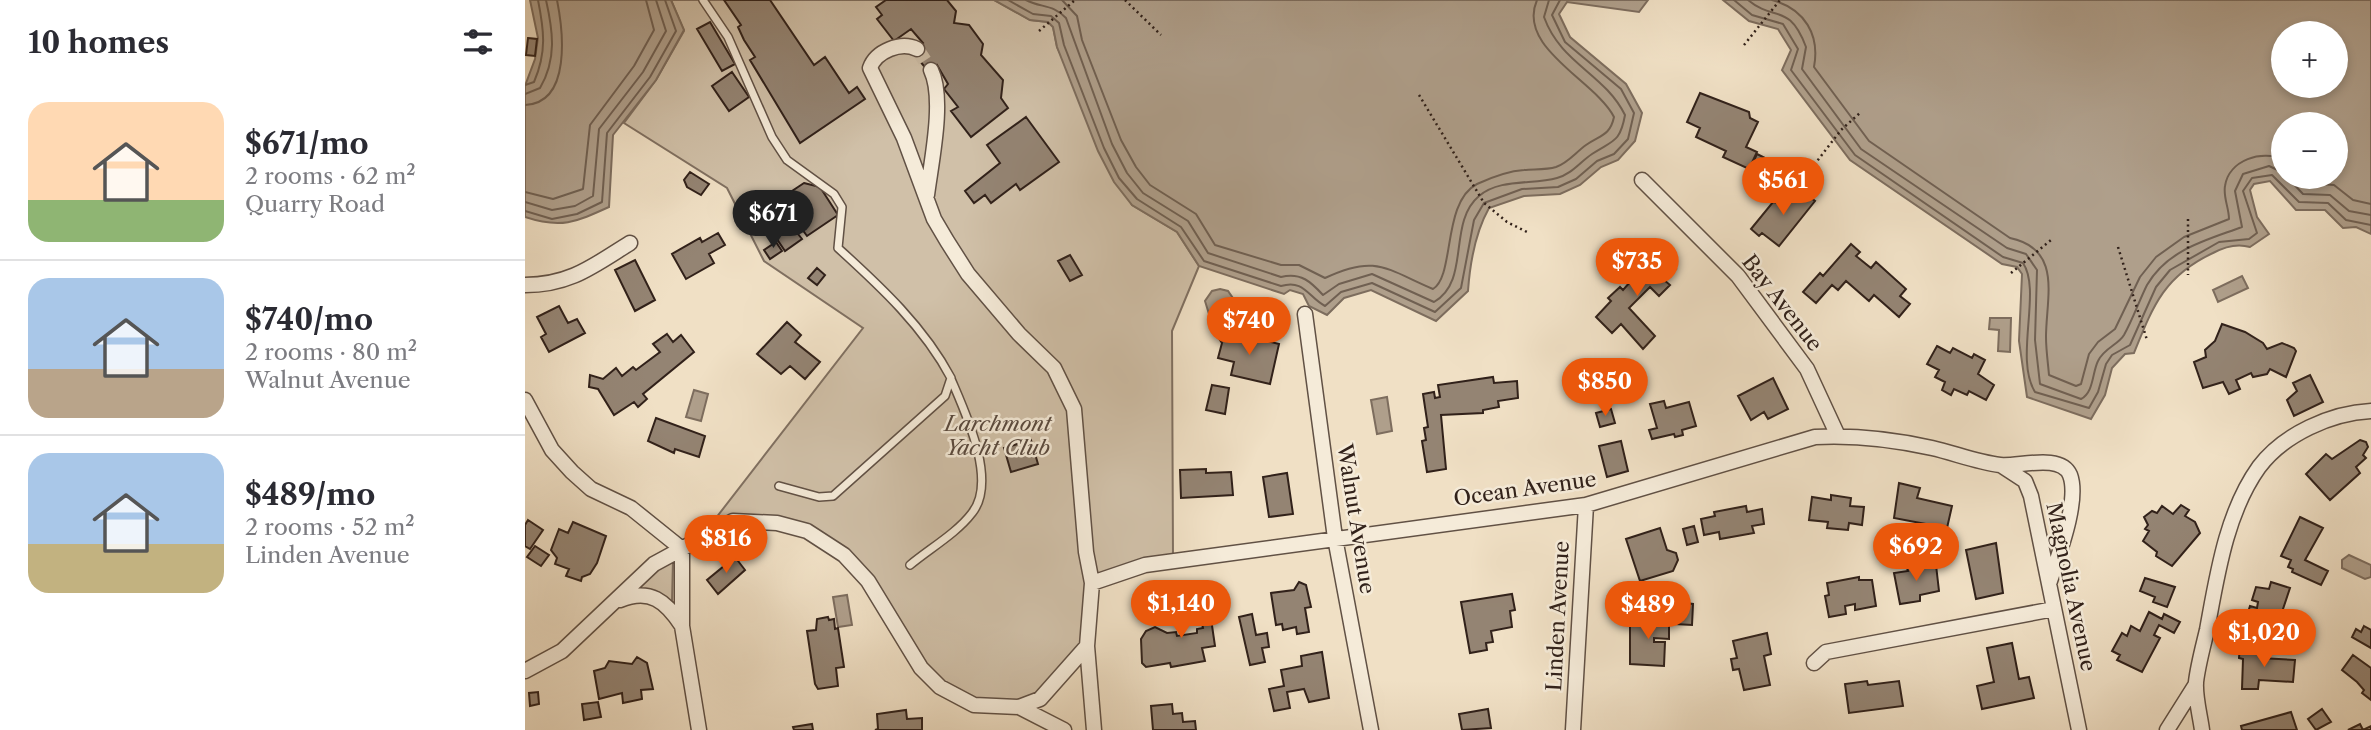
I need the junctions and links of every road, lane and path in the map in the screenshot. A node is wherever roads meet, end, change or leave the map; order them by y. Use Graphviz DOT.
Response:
graph roads {
  1 [pos="703,0"];
  2 [pos="1075,0"];
  3 [pos="1125,0"];
  4 [pos="1780,0"];
  5 [pos="1039,31"];
  6 [pos="1161,35"];
  7 [pos="1744,45"];
  8 [pos="917,49"];
  9 [pos="932,70"];
  10 [pos="1419,95"];
  11 [pos="1861,112"];
  12 [pos="1811,169"];
  13 [pos="1643,180"];
  14 [pos="927,200"];
  15 [pos="2188,219"];
  16 [pos="1527,232"];
  17 [pos="2051,240"];
  18 [pos="630,243"];
  19 [pos="2118,247"];
  20 [pos="2011,273"];
  21 [pos="2188,275"];
  22 [pos="525,285"];
  23 [pos="1305,314"];
  24 [pos="2147,340"];
  25 [pos="951,378"];
  26 [pos="525,400"];
  27 [pos="2371,411"];
  28 [pos="1838,436"];
  29 [pos="2001,465"];
  30 [pos="779,486"];
  31 [pos="1585,505"];
  32 [pos="1335,538"];
  33 [pos="682,549"];
  34 [pos="910,565"];
  35 [pos="1092,583"];
  36 [pos="2049,584"];
  37 [pos="613,604"];
  38 [pos="2054,609"];
  39 [pos="682,626"];
  40 [pos="1087,646"];
  41 [pos="1814,663"];
  42 [pos="525,671"];
  43 [pos="2196,684"];
  44 [pos="1019,707"];
  45 [pos="699,730"];
  46 [pos="1064,730"];
  47 [pos="1094,730"];
  48 [pos="1370,730"];
  49 [pos="1573,730"];
  50 [pos="2078,730"];
  51 [pos="2167,730"];
  52 [pos="2202,730"];
  1 -- 25 [label="lane"];
  2 -- 5 [label="path"];
  3 -- 6 [label="path"];
  4 -- 7 [label="path"];
  8 -- 14 [label="street"];
  9 -- 14 [label="street"];
  10 -- 16 [label="path"];
  11 -- 12 [label="path"];
  13 -- 28 [label="street, Bay Avenue"];
  14 -- 35 [label="street"];
  15 -- 21 [label="path"];
  17 -- 20 [label="path"];
  18 -- 22 [label="street"];
  19 -- 24 [label="path"];
  23 -- 32 [label="street, Walnut Avenue"];
  25 -- 30 [label="lane"];
  25 -- 34 [label="lane"];
  26 -- 33 [label="street"];
  27 -- 43 [label="street"];
  28 -- 29 [label="street, Ocean Avenue"];
  28 -- 31 [label="street, Ocean Avenue"];
  29 -- 36 [label="street, Magnolia Avenue"];
  29 -- 36 [label="street"];
  31 -- 32 [label="street, Ocean Avenue"];
  31 -- 49 [label="street, Linden Avenue"];
  32 -- 35 [label="street, Ocean Avenue"];
  32 -- 48 [label="street, Walnut Avenue"];
  33 -- 37 [label="street"];
  33 -- 39 [label="street"];
  33 -- 44 [label="street"];
  35 -- 40 [label="street"];
  36 -- 38 [label="street, Magnolia Avenue"];
  37 -- 39 [label="street"];
  37 -- 42 [label="street"];
  38 -- 41 [label="street"];
  38 -- 50 [label="street, Magnolia Avenue"];
  39 -- 45 [label="street"];
  40 -- 44 [label="street"];
  40 -- 47 [label="street"];
  43 -- 51 [label="street"];
  43 -- 52 [label="street"];
  44 -- 46 [label="street"];
}
